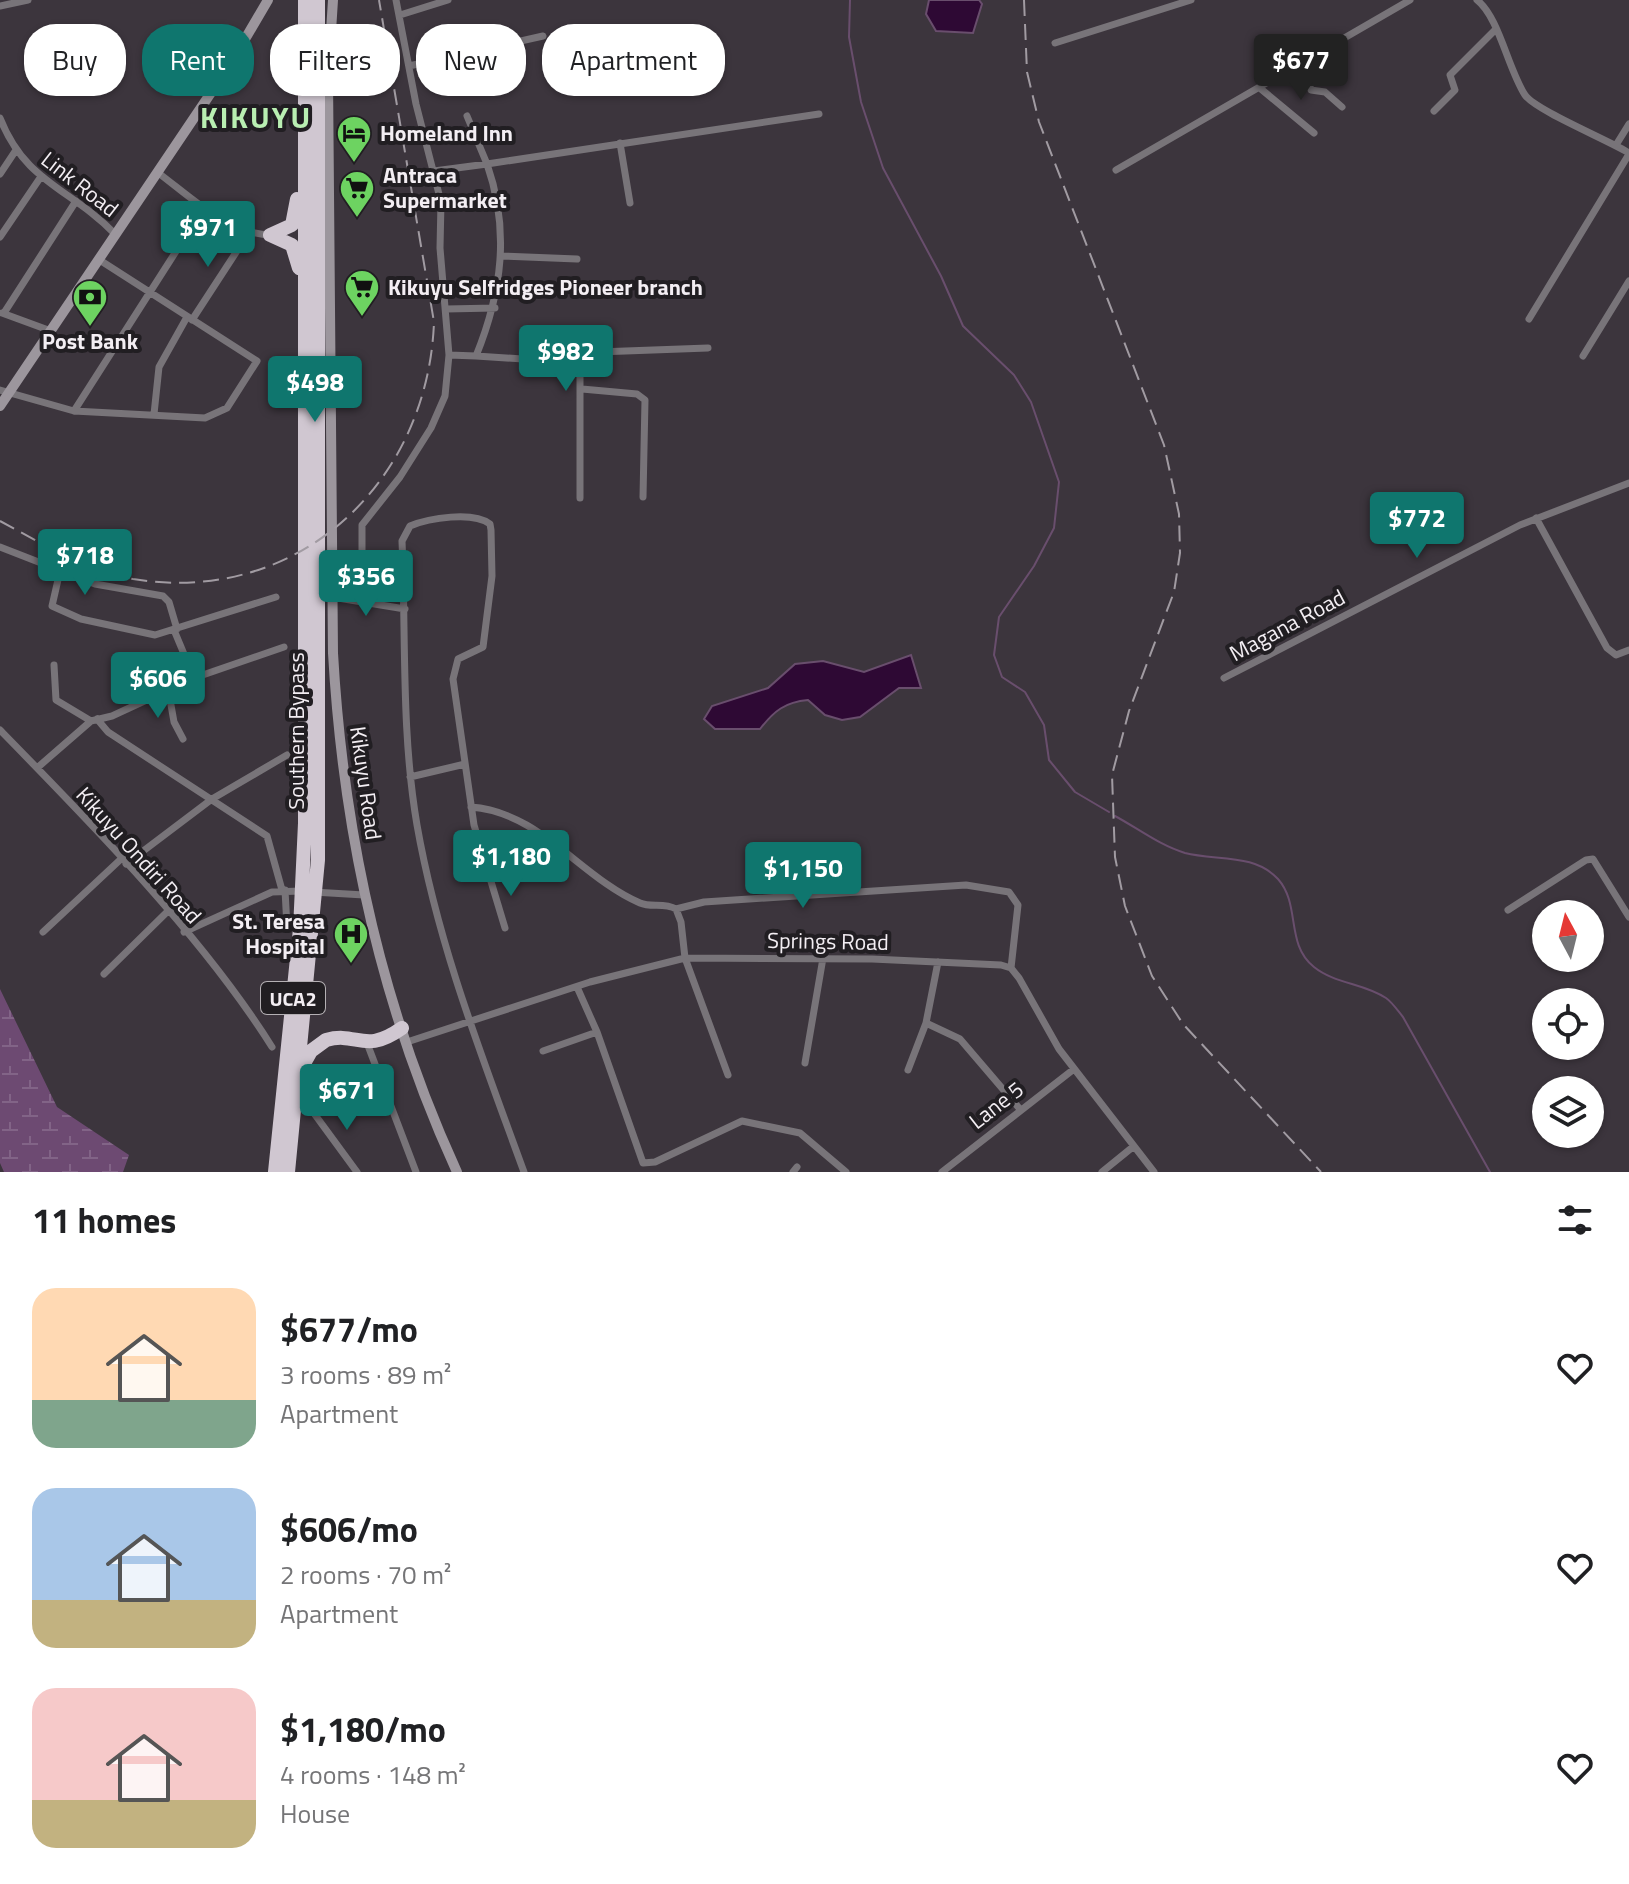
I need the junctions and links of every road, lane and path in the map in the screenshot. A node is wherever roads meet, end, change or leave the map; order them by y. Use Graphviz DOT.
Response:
graph roads {
  1 [pos="28,0"];
  2 [pos="268,0"];
  3 [pos="305,0"];
  4 [pos="318,0"];
  5 [pos="333,0"];
  6 [pos="396,0"];
  7 [pos="448,0"];
  8 [pos="1191,0"];
  9 [pos="1410,0"];
  10 [pos="1477,0"];
  11 [pos="0,6"];
  12 [pos="400,15"];
  13 [pos="253,24"];
  14 [pos="1495,30"];
  15 [pos="542,36"];
  16 [pos="1055,43"];
  17 [pos="1303,63"];
  18 [pos="409,66"];
  19 [pos="1261,89"];
  20 [pos="209,96"];
  21 [pos="1342,107"];
  22 [pos="305,111"];
  23 [pos="1434,111"];
  24 [pos="819,114"];
  25 [pos="467,116"];
  26 [pos="0,119"];
  27 [pos="1629,124"];
  28 [pos="1314,133"];
  29 [pos="620,143"];
  30 [pos="1616,145"];
  31 [pos="16,150"];
  32 [pos="1629,153"];
  33 [pos="487,164"];
  34 [pos="1116,170"];
  35 [pos="434,171"];
  36 [pos="157,172"];
  37 [pos="0,174"];
  38 [pos="40,178"];
  39 [pos="496,198"];
  40 [pos="76,201"];
  41 [pos="441,202"];
  42 [pos="630,203"];
  43 [pos="205,206"];
  44 [pos="248,234"];
  45 [pos="116,235"];
  46 [pos="270,235"];
  47 [pos="0,237"];
  48 [pos="502,256"];
  49 [pos="98,259"];
  50 [pos="577,259"];
  51 [pos="1629,281"];
  52 [pos="150,292"];
  53 [pos="495,308"];
  54 [pos="446,309"];
  55 [pos="2,313"];
  56 [pos="190,318"];
  57 [pos="1529,319"];
  58 [pos="51,331"];
  59 [pos="305,334"];
  60 [pos="708,348"];
  61 [pos="449,355"];
  62 [pos="476,356"];
  63 [pos="1583,356"];
  64 [pos="567,362"];
  65 [pos="582,389"];
  66 [pos="4,392"];
  67 [pos="0,406"];
  68 [pos="74,411"];
  69 [pos="154,414"];
  70 [pos="1629,483"];
  71 [pos="643,497"];
  72 [pos="580,498"];
  73 [pos="1536,518"];
  74 [pos="0,547"];
  75 [pos="60,571"];
  76 [pos="276,597"];
  77 [pos="332,597"];
  78 [pos="362,602"];
  79 [pos="405,609"];
  80 [pos="176,630"];
  81 [pos="284,647"];
  82 [pos="1629,650"];
  83 [pos="54,665"];
  84 [pos="194,678"];
  85 [pos="1224,678"];
  86 [pos="168,688"];
  87 [pos="94,720"];
  88 [pos="0,730"];
  89 [pos="183,739"];
  90 [pos="287,755"];
  91 [pos="465,764"];
  92 [pos="37,768"];
  93 [pos="410,777"];
  94 [pos="212,799"];
  95 [pos="471,807"];
  96 [pos="124,861"];
  97 [pos="287,890"];
  98 [pos="364,895"];
  99 [pos="676,909"];
  100 [pos="1508,910"];
  101 [pos="167,912"];
  102 [pos="1629,917"];
  103 [pos="287,927"];
  104 [pos="505,928"];
  105 [pos="43,932"];
  106 [pos="184,932"];
  107 [pos="685,958"];
  108 [pos="823,958"];
  109 [pos="938,962"];
  110 [pos="1011,968"];
  111 [pos="104,974"];
  112 [pos="577,987"];
  113 [pos="469,1023"];
  114 [pos="926,1023"];
  115 [pos="597,1032"];
  116 [pos="405,1035"];
  117 [pos="367,1043"];
  118 [pos="272,1047"];
  119 [pos="543,1051"];
  120 [pos="805,1063"];
  121 [pos="1074,1069"];
  122 [pos="908,1070"];
  123 [pos="298,1075"];
  124 [pos="728,1075"];
  125 [pos="1019,1108"];
  126 [pos="313,1112"];
  127 [pos="1134,1146"];
  128 [pos="275,1172"];
  129 [pos="288,1172"];
  130 [pos="357,1172"];
  131 [pos="416,1172"];
  132 [pos="457,1172"];
  133 [pos="524,1172"];
  134 [pos="846,1172"];
  135 [pos="942,1172"];
  136 [pos="1102,1172"];
  137 [pos="1154,1172"];
  1 -- 11 [label="street"];
  2 -- 13 [label="main road"];
  3 -- 22 [label="highway, Southern Bypass / UCA2"];
  4 -- 123 [label="highway, Southern Bypass / UCA2"];
  5 -- 77 [label="main road, Kikuyu Road"];
  6 -- 12 [label="street"];
  7 -- 12 [label="street"];
  8 -- 16 [label="street"];
  9 -- 17 [label="street"];
  10 -- 14 [label="street"];
  12 -- 18 [label="street"];
  14 -- 23 [label="street"];
  14 -- 30 [label="street"];
  15 -- 18 [label="street"];
  17 -- 19 [label="street"];
  17 -- 21 [label="street"];
  18 -- 35 [label="street"];
  19 -- 28 [label="street"];
  19 -- 34 [label="street"];
  20 -- 36 [label="main road"];
  22 -- 46 [label="highway"];
  22 -- 59 [label="highway, Southern Bypass / UCA2"];
  24 -- 29 [label="street"];
  25 -- 33 [label="street"];
  26 -- 31 [label="street, Link Road"];
  27 -- 30 [label="street"];
  29 -- 33 [label="street"];
  29 -- 42 [label="street"];
  30 -- 32 [label="street"];
  31 -- 37 [label="street"];
  31 -- 38 [label="street, Link Road"];
  32 -- 57 [label="street"];
  33 -- 35 [label="street"];
  33 -- 39 [label="street"];
  35 -- 41 [label="street"];
  36 -- 43 [label="street"];
  36 -- 45 [label="main road"];
  38 -- 40 [label="street, Link Road"];
  38 -- 47 [label="street"];
  39 -- 41 [label="street"];
  39 -- 48 [label="street"];
  40 -- 45 [label="street, Link Road"];
  40 -- 55 [label="street"];
  41 -- 54 [label="street"];
  43 -- 44 [label="street"];
  43 -- 52 [label="street"];
  44 -- 46 [label="street"];
  44 -- 56 [label="street"];
  45 -- 49 [label="main road"];
  46 -- 59 [label="highway"];
  48 -- 50 [label="street"];
  48 -- 53 [label="street"];
  49 -- 52 [label="street"];
  49 -- 58 [label="main road"];
  51 -- 63 [label="street"];
  52 -- 56 [label="street"];
  52 -- 68 [label="street"];
  53 -- 54 [label="street"];
  53 -- 62 [label="street"];
  54 -- 61 [label="street"];
  55 -- 58 [label="street"];
  56 -- 69 [label="street"];
  56 -- 69 [label="street"];
  58 -- 66 [label="main road"];
  59 -- 128 [label="highway, Southern Bypass / UCA2"];
  60 -- 64 [label="street"];
  61 -- 62 [label="street"];
  61 -- 78 [label="street"];
  62 -- 64 [label="street"];
  64 -- 65 [label="street"];
  65 -- 71 [label="street"];
  65 -- 72 [label="street"];
  66 -- 67 [label="main road"];
  66 -- 68 [label="street"];
  68 -- 69 [label="street"];
  70 -- 73 [label="street, Magana Road"];
  73 -- 82 [label="street"];
  73 -- 85 [label="street, Magana Road"];
  74 -- 75 [label="street"];
  75 -- 80 [label="street"];
  75 -- 80 [label="street"];
  76 -- 80 [label="street"];
  77 -- 78 [label="street"];
  77 -- 98 [label="main road, Kikuyu Road"];
  78 -- 79 [label="street"];
  79 -- 91 [label="street"];
  79 -- 93 [label="street"];
  80 -- 84 [label="street"];
  81 -- 84 [label="street"];
  83 -- 87 [label="street"];
  84 -- 86 [label="street"];
  86 -- 87 [label="street"];
  86 -- 89 [label="street"];
  87 -- 92 [label="street"];
  87 -- 94 [label="street"];
  88 -- 92 [label="street, Kikuyu Ondiri Road"];
  90 -- 94 [label="street"];
  91 -- 93 [label="street"];
  91 -- 95 [label="street"];
  92 -- 96 [label="street, Kikuyu Ondiri Road"];
  93 -- 113 [label="street"];
  94 -- 96 [label="street"];
  94 -- 97 [label="street"];
  95 -- 99 [label="street"];
  95 -- 104 [label="street"];
  96 -- 101 [label="street, Kikuyu Ondiri Road"];
  96 -- 105 [label="street"];
  97 -- 98 [label="street"];
  97 -- 103 [label="street"];
  97 -- 106 [label="street"];
  98 -- 116 [label="main road, Kikuyu Road"];
  99 -- 107 [label="street"];
  99 -- 110 [label="street"];
  100 -- 102 [label="street"];
  101 -- 106 [label="street, Kikuyu Ondiri Road"];
  101 -- 111 [label="street"];
  106 -- 118 [label="street, Kikuyu Ondiri Road"];
  107 -- 108 [label="street, Springs Road"];
  107 -- 112 [label="street, Springs Road"];
  107 -- 124 [label="street"];
  108 -- 109 [label="street, Springs Road"];
  108 -- 120 [label="street"];
  109 -- 110 [label="street, Springs Road"];
  109 -- 114 [label="street"];
  110 -- 121 [label="street"];
  112 -- 113 [label="street, Springs Road"];
  112 -- 115 [label="street"];
  113 -- 116 [label="street, Springs Road"];
  113 -- 133 [label="street"];
  114 -- 122 [label="street"];
  114 -- 125 [label="street"];
  115 -- 119 [label="street"];
  115 -- 134 [label="street"];
  116 -- 117 [label="highway"];
  116 -- 132 [label="main road, Kikuyu Road"];
  117 -- 123 [label="highway"];
  117 -- 131 [label="street"];
  121 -- 125 [label="street, Lane 5"];
  121 -- 127 [label="street"];
  123 -- 129 [label="highway, Southern Bypass / UCA2"];
  125 -- 135 [label="street, Lane 5"];
  126 -- 130 [label="street"];
  127 -- 136 [label="street"];
  127 -- 137 [label="street"];
}
